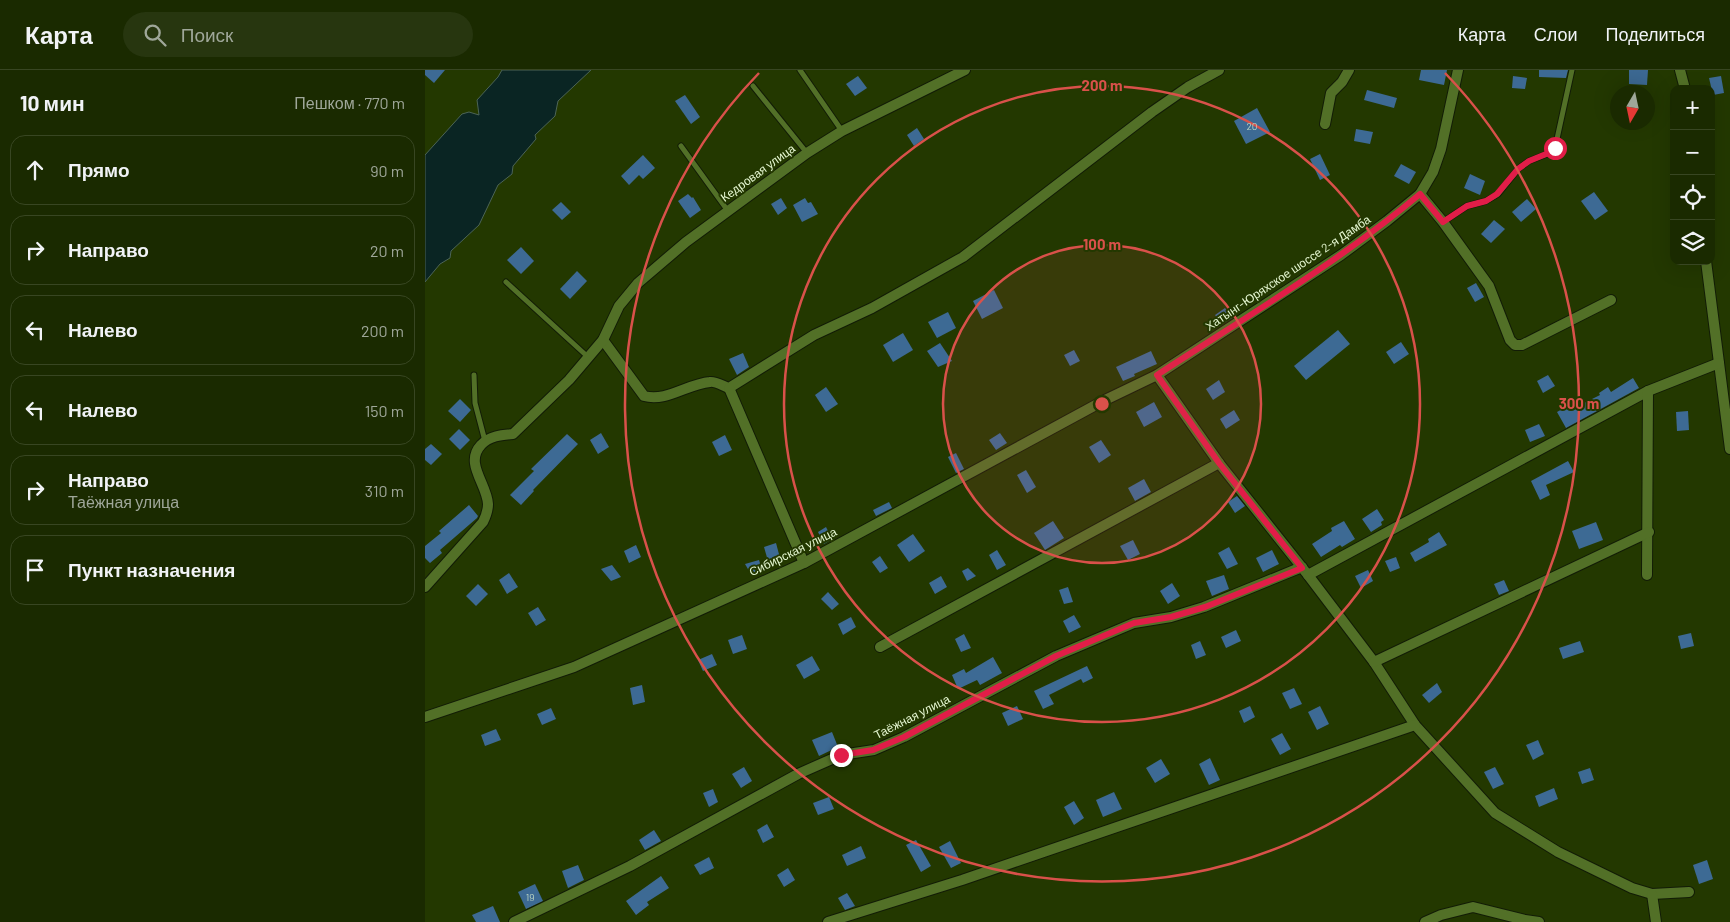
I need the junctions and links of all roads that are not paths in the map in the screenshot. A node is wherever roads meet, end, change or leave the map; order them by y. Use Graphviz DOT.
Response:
graph roads {
  1 [pos="800,70"];
  2 [pos="965,70"];
  3 [pos="1219,70"];
  4 [pos="1349,70"];
  5 [pos="1458,70"];
  6 [pos="1572,70"];
  7 [pos="1680,70"];
  8 [pos="1684,85"];
  9 [pos="753,86"];
  10 [pos="1325,124"];
  11 [pos="842,131"];
  12 [pos="681,146"];
  13 [pos="807,153"];
  14 [pos="1420,194"];
  15 [pos="729,211"];
  16 [pos="1443,222"];
  17 [pos="1707,265"];
  18 [pos="506,282"];
  19 [pos="1611,300"];
  20 [pos="603,340"];
  21 [pos="589,357"];
  22 [pos="1719,363"];
  23 [pos="474,375"];
  24 [pos="1157,375"];
  25 [pos="729,388"];
  26 [pos="1648,391"];
  27 [pos="485,441"];
  28 [pos="1730,449"];
  29 [pos="1219,463"];
  30 [pos="1649,532"];
  31 [pos="804,563"];
  32 [pos="1305,571"];
  33 [pos="1647,575"];
  34 [pos="425,586"];
  35 [pos="880,647"];
  36 [pos="1374,662"];
  37 [pos="425,717"];
  38 [pos="1415,725"];
  39 [pos="1689,892"];
  40 [pos="1652,894"];
  41 [pos="1525,921"];
  42 [pos="515,922"];
  43 [pos="828,922"];
  44 [pos="1425,922"];
  45 [pos="1539,922"];
  46 [pos="1656,922"];
  1 -- 11 [label="lane"];
  2 -- 11 [label="street, Кедровая улица"];
  3 -- 25 [label="street"];
  4 -- 10 [label="street"];
  5 -- 14 [label="street, Хатынг-Юряхское шоссе 2-я Дамба"];
  6 -- 16 [label="lane"];
  7 -- 8 [label="street"];
  9 -- 13 [label="lane"];
  11 -- 13 [label="street, Кедровая улица"];
  12 -- 15 [label="lane"];
  13 -- 15 [label="street, Кедровая улица"];
  14 -- 16 [label="street"];
  14 -- 24 [label="street, Хатынг-Юряхское шоссе 2-я Дамба"];
  15 -- 20 [label="street, Кедровая улица"];
  16 -- 19 [label="street"];
  17 -- 22 [label="street"];
  18 -- 21 [label="lane"];
  20 -- 21 [label="street, Кедровая улица"];
  20 -- 25 [label="street"];
  21 -- 27 [label="street, Кедровая улица"];
  22 -- 26 [label="street, Таёжная улица"];
  22 -- 28 [label="street"];
  23 -- 27 [label="lane"];
  24 -- 29 [label="street"];
  24 -- 31 [label="street, Сибирская улица"];
  25 -- 31 [label="street"];
  26 -- 30 [label="street"];
  26 -- 32 [label="street, Таёжная улица"];
  27 -- 34 [label="street"];
  29 -- 32 [label="street"];
  29 -- 35 [label="street"];
  30 -- 33 [label="street"];
  30 -- 36 [label="street"];
  31 -- 37 [label="street, Сибирская улица"];
  32 -- 36 [label="street"];
  32 -- 42 [label="street, Таёжная улица"];
  36 -- 38 [label="street"];
  38 -- 40 [label="street"];
  38 -- 43 [label="street"];
  39 -- 40 [label="street"];
  40 -- 46 [label="street"];
  41 -- 44 [label="street"];
  41 -- 45 [label="street"];
}
